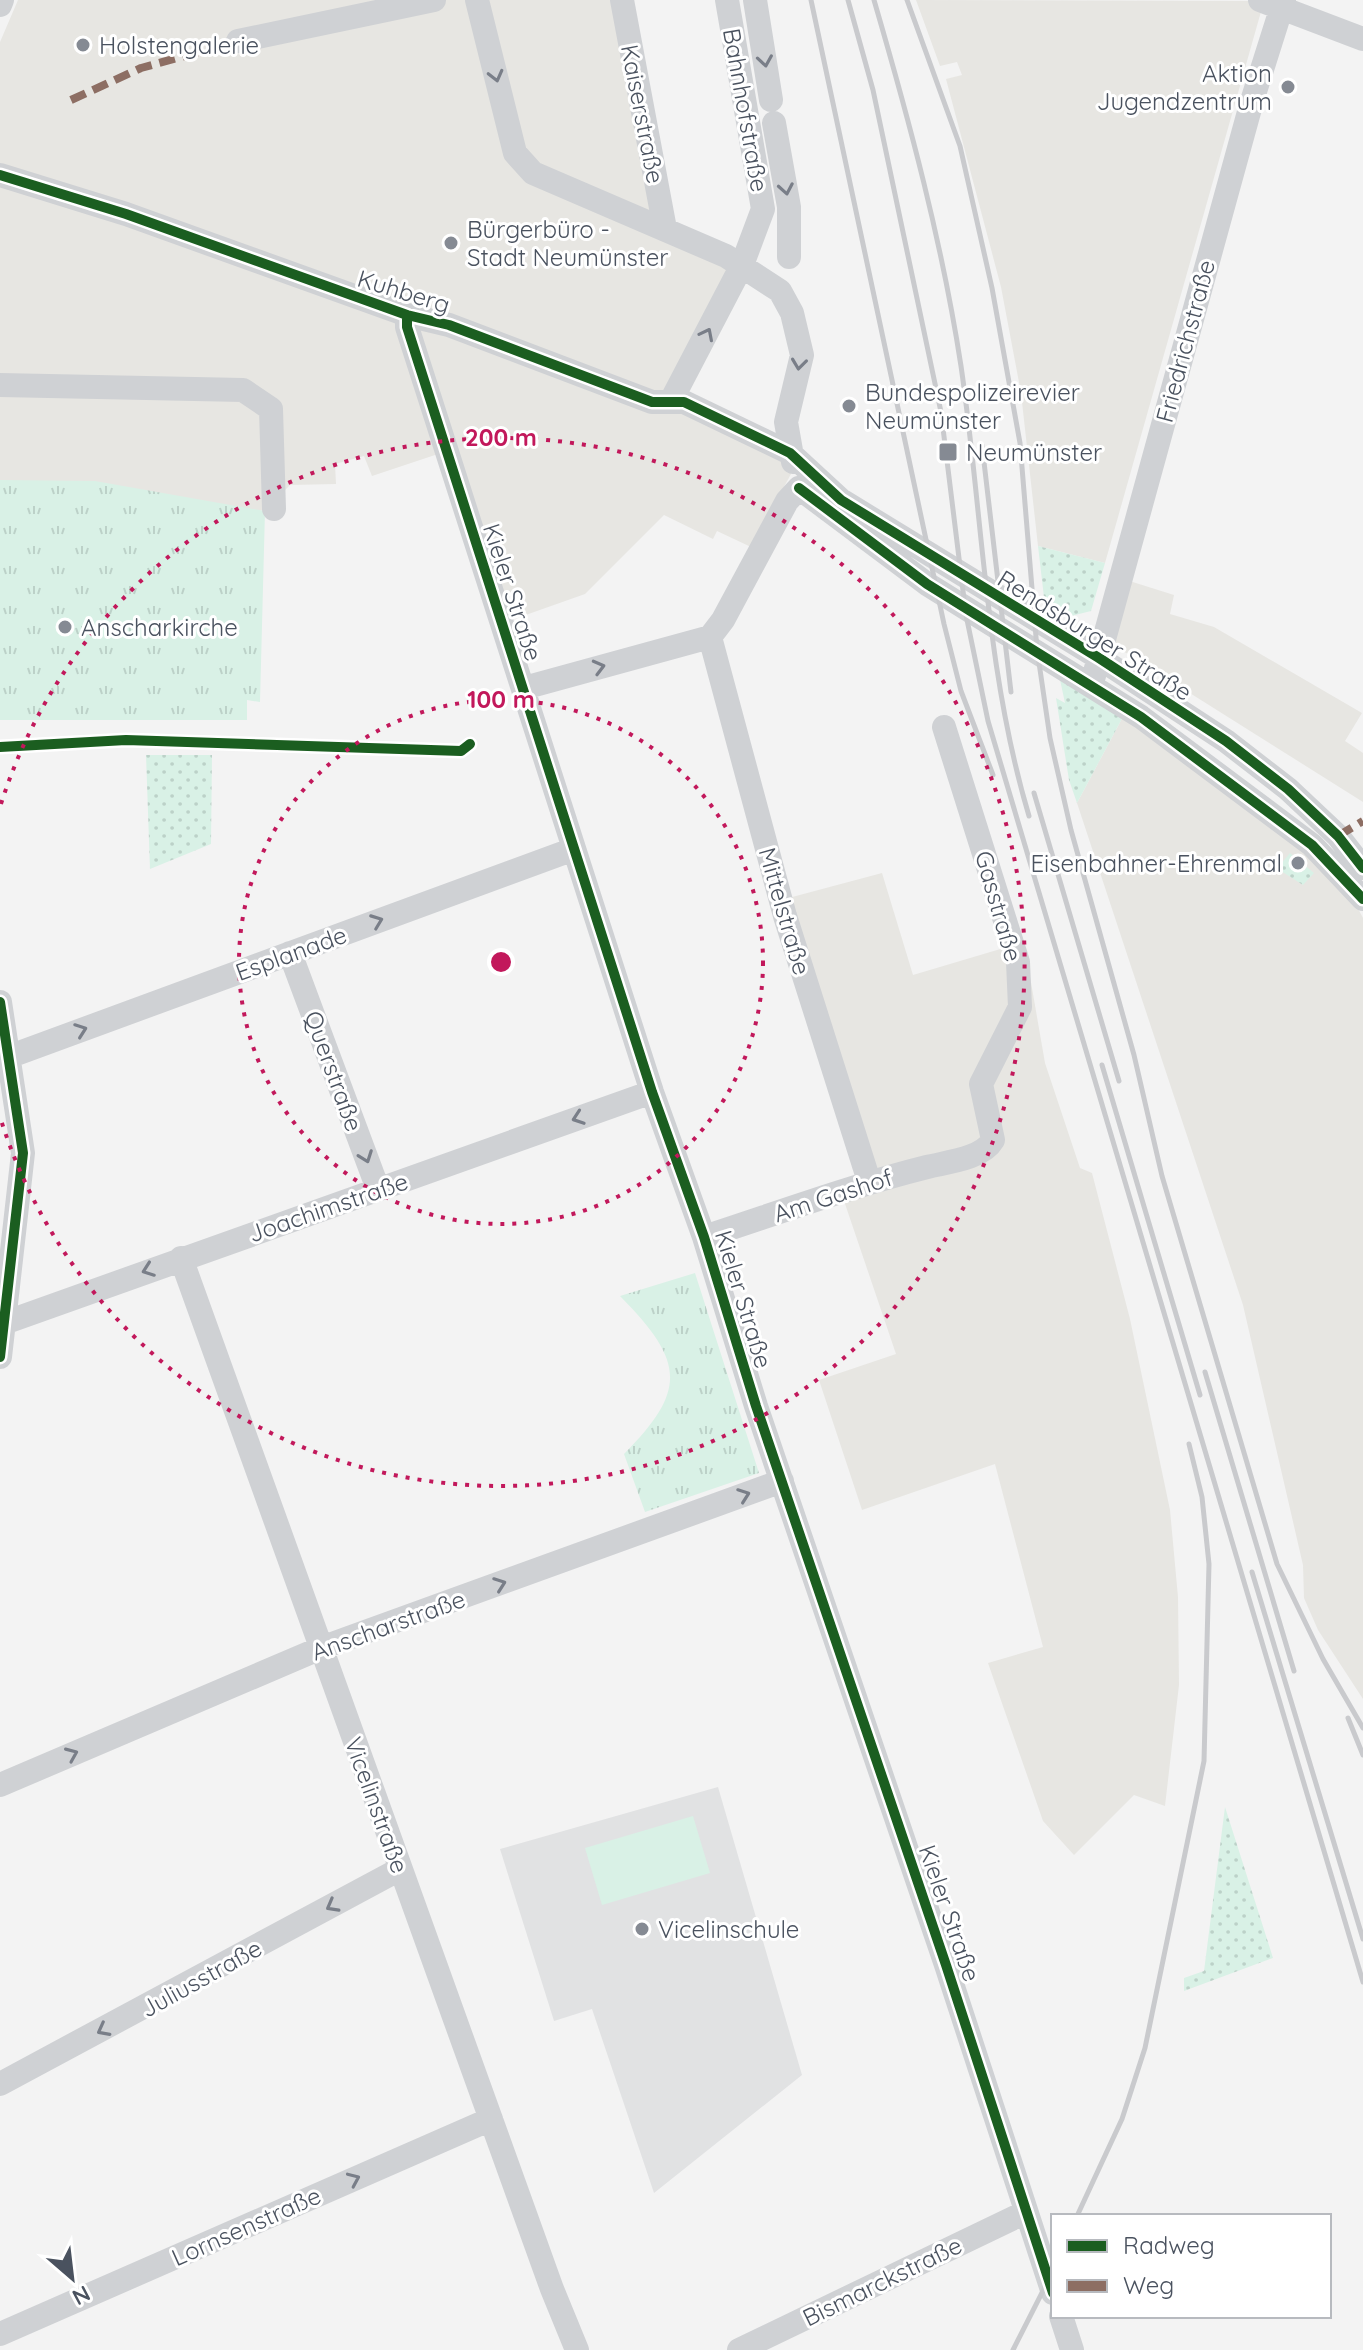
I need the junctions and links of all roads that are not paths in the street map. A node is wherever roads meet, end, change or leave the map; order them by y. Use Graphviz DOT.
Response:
graph roads {
  1 [pos="434,0"];
  2 [pos="477,0"];
  3 [pos="622,0"];
  4 [pos="727,0"];
  5 [pos="755,0"];
  6 [pos="1275,2"];
  7 [pos="1363,39"];
  8 [pos="238,41"];
  9 [pos="0,175"];
  10 [pos="665,229"];
  11 [pos="742,265"];
  12 [pos="786,273"];
  13 [pos="407,315"];
  14 [pos="0,385"];
  15 [pos="671,401"];
  16 [pos="790,453"];
  17 [pos="799,488"];
  18 [pos="274,509"];
  19 [pos="710,637"];
  20 [pos="1099,658"];
  21 [pos="1092,683"];
  22 [pos="524,688"];
  23 [pos="944,727"];
  24 [pos="574,849"];
  25 [pos="1363,868"];
  26 [pos="1363,899"];
  27 [pos="290,953"];
  28 [pos="1,1018"];
  29 [pos="8,1057"];
  30 [pos="652,1092"];
  31 [pos="964,1158"];
  32 [pos="869,1181"];
  33 [pos="378,1189"];
  34 [pos="704,1237"];
  35 [pos="181,1258"];
  36 [pos="4,1323"];
  37 [pos="0,1357"];
  38 [pos="782,1481"];
  39 [pos="321,1648"];
  40 [pos="0,1785"];
  41 [pos="400,1869"];
  42 [pos="0,2084"];
  43 [pos="491,2119"];
  44 [pos="1026,2212"];
  45 [pos="1051,2287"];
  46 [pos="1062,2318"];
  47 [pos="0,2334"];
  48 [pos="577,2350"];
  49 [pos="739,2350"];
  50 [pos="1072,2350"];
  1 -- 8 [label="street"];
  2 -- 10 [label="street, Kaiserstraße, one-way"];
  3 -- 10 [label="street, Kaiserstraße"];
  4 -- 11 [label="street, Bahnhofstraße"];
  5 -- 12 [label="street, Bahnhofstraße, one-way"];
  6 -- 7 [label="street"];
  6 -- 20 [label="street, Friedrichstraße"];
  9 -- 13 [label="street, Kuhberg"];
  10 -- 11 [label="street, Kaiserstraße"];
  11 -- 12 [label="street, Kaiserstraße"];
  15 -- 11 [label="street, Bahnhofstraße, one-way"];
  12 -- 16 [label="street, one-way"];
  13 -- 15 [label="street, Kuhberg"];
  13 -- 22 [label="street, Kieler Straße"];
  14 -- 18 [label="street"];
  15 -- 16 [label="street, Kuhberg"];
  16 -- 17 [label="street"];
  16 -- 20 [label="street, Rendsburger Straße"];
  17 -- 19 [label="street"];
  17 -- 21 [label="street, Rendsburger Straße"];
  22 -- 19 [label="street, one-way"];
  19 -- 32 [label="street, Mittelstraße"];
  20 -- 21 [label="street, Friedrichstraße"];
  20 -- 25 [label="street, Rendsburger Straße"];
  21 -- 26 [label="street, Rendsburger Straße"];
  22 -- 24 [label="street, Kieler Straße"];
  23 -- 31 [label="street, Gasstraße"];
  27 -- 24 [label="street, Esplanade, one-way"];
  24 -- 30 [label="street, Kieler Straße"];
  29 -- 27 [label="street, Esplanade, one-way"];
  27 -- 33 [label="street, Querstraße, one-way"];
  28 -- 29 [label="street"];
  29 -- 36 [label="street"];
  30 -- 33 [label="street, Joachimstraße, one-way"];
  30 -- 34 [label="street, Kieler Straße"];
  31 -- 32 [label="street, Am Gashof"];
  32 -- 34 [label="street, Am Gashof"];
  33 -- 35 [label="street, Joachimstraße"];
  34 -- 38 [label="street, Kieler Straße"];
  35 -- 36 [label="street, Joachimstraße, one-way"];
  35 -- 39 [label="street, Vicelinstraße"];
  36 -- 37 [label="street"];
  39 -- 38 [label="street, Anscharstraße, one-way"];
  38 -- 44 [label="street, Kieler Straße"];
  40 -- 39 [label="street, Anscharstraße, one-way"];
  39 -- 41 [label="street, Vicelinstraße"];
  41 -- 42 [label="street, Juliusstraße, one-way"];
  41 -- 43 [label="street, Vicelinstraße"];
  47 -- 43 [label="street, Lornsenstraße, one-way"];
  43 -- 48 [label="street, Vicelinstraße"];
  44 -- 45 [label="street, Kieler Straße"];
  44 -- 49 [label="street, Bismarckstraße"];
  46 -- 50 [label="street"];
}
